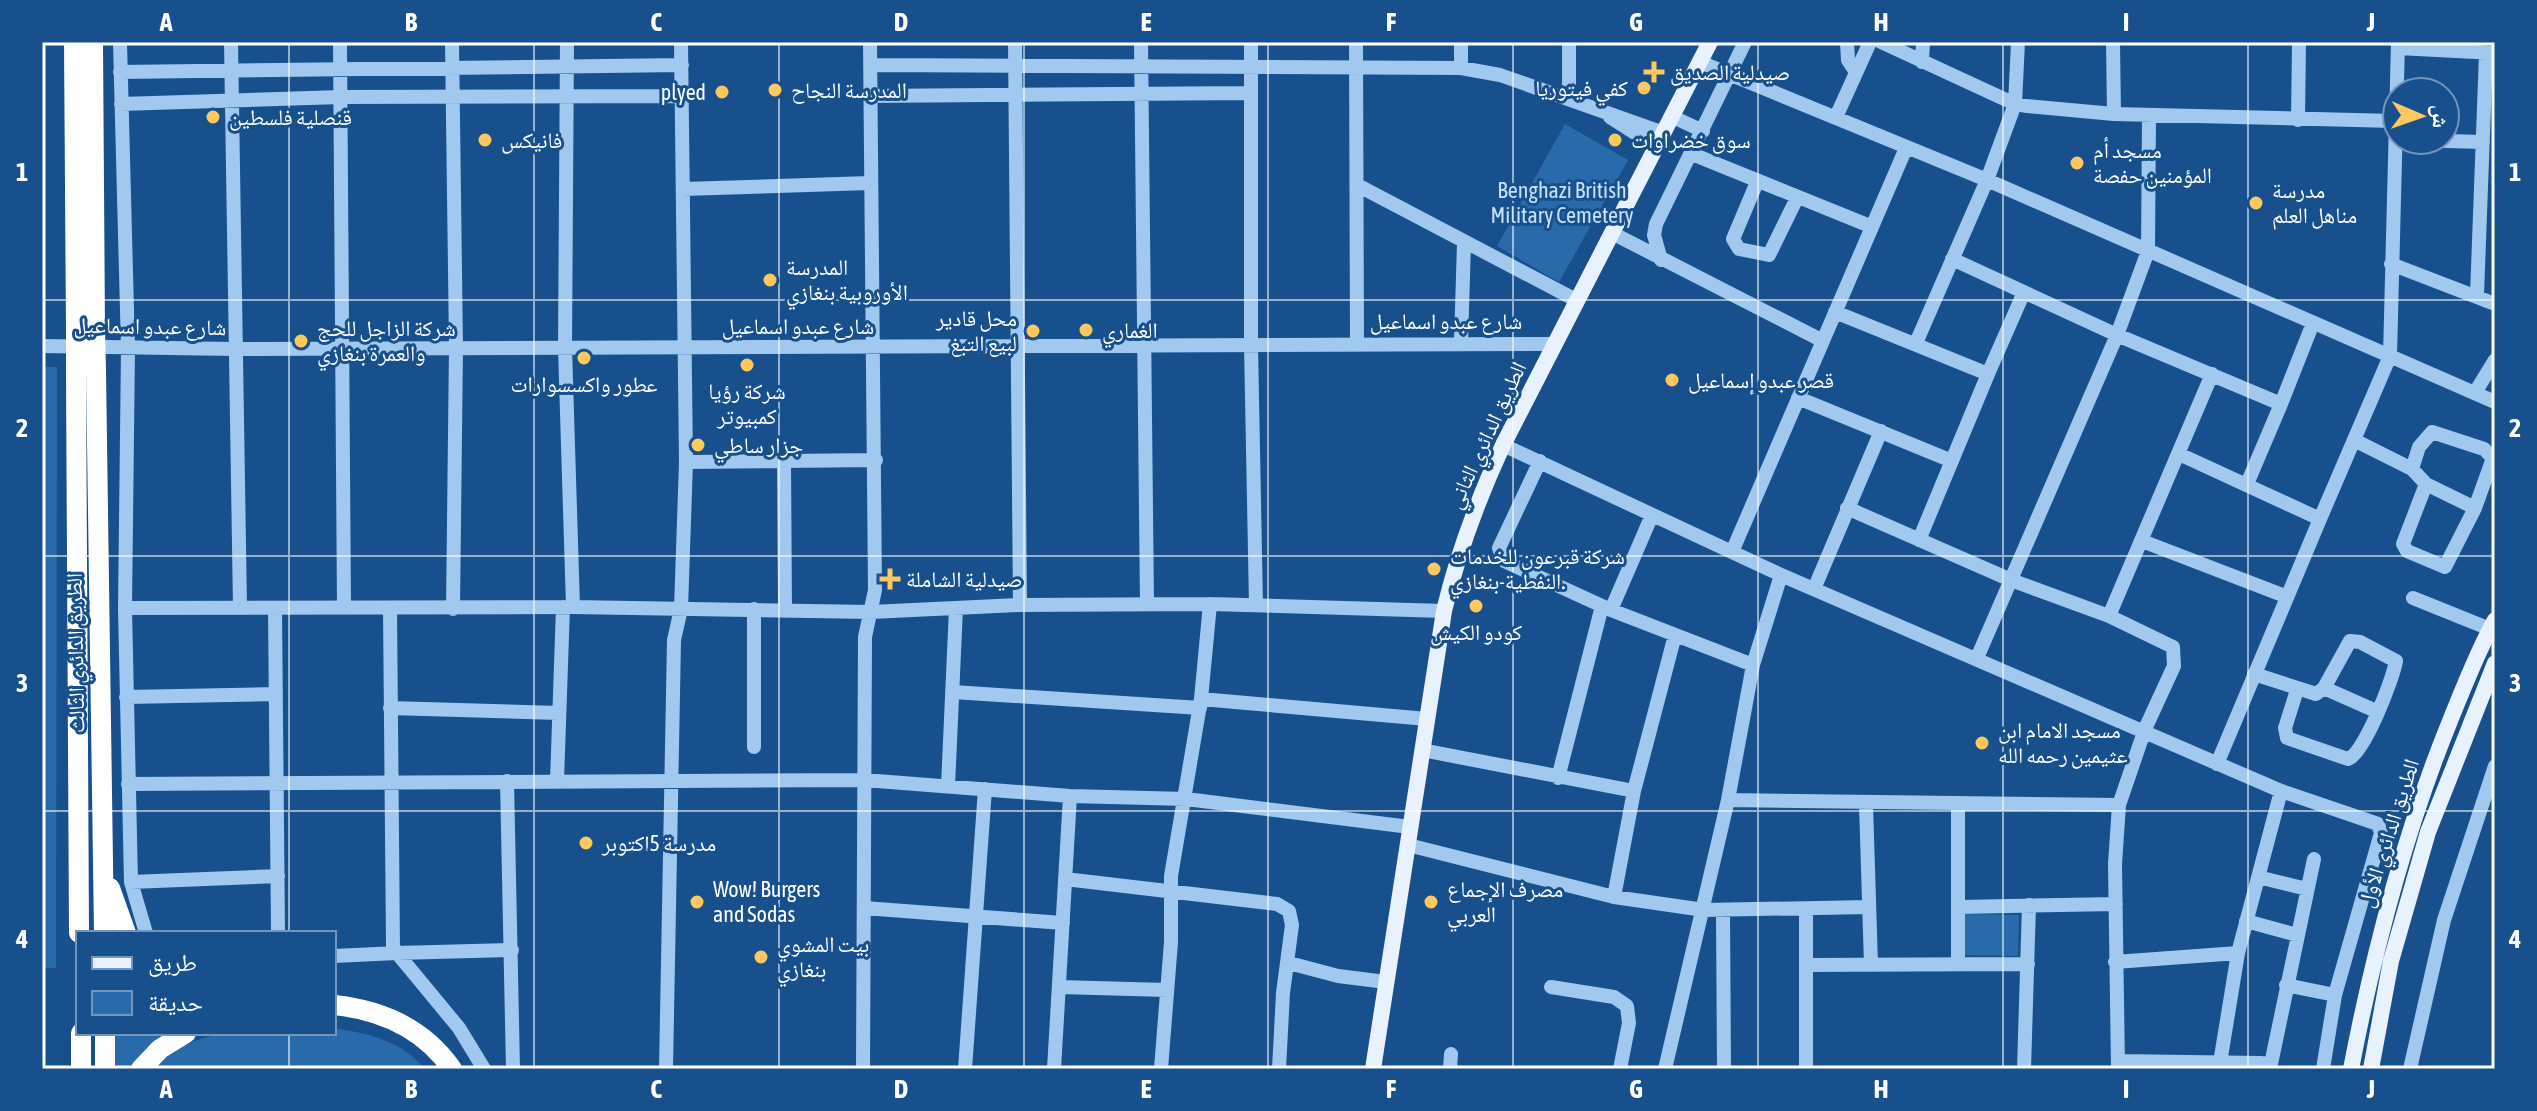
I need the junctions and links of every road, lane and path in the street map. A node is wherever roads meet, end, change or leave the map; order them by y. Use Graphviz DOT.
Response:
graph roads {
  1 [pos="74,42"];
  2 [pos="93,42"];
  3 [pos="120,42"];
  4 [pos="231,42"];
  5 [pos="340,42"];
  6 [pos="452,42"];
  7 [pos="567,42"];
  8 [pos="681,42"];
  9 [pos="870,42"];
  10 [pos="1015,42"];
  11 [pos="1141,42"];
  12 [pos="1251,42"];
  13 [pos="1356,42"];
  14 [pos="1445,42"];
  15 [pos="1569,42"];
  16 [pos="1710,42"];
  17 [pos="1745,42"];
  18 [pos="1847,42"];
  19 [pos="1870,42"];
  20 [pos="1881,42"];
  21 [pos="1923,42"];
  22 [pos="2018,42"];
  23 [pos="2113,42"];
  24 [pos="2299,42"];
  25 [pos="2398,45"];
  26 [pos="1461,47"];
  27 [pos="2491,53"];
  28 [pos="1700,62"];
  29 [pos="1922,62"];
  30 [pos="567,65"];
  31 [pos="682,65"];
  32 [pos="870,65"];
  33 [pos="1015,65"];
  34 [pos="1251,65"];
  35 [pos="1141,66"];
  36 [pos="1356,66"];
  37 [pos="452,67"];
  38 [pos="1461,68"];
  39 [pos="341,69"];
  40 [pos="231,71"];
  41 [pos="120,72"];
  42 [pos="1856,72"];
  43 [pos="1730,73"];
  44 [pos="2396,76"];
  45 [pos="2490,91"];
  46 [pos="1250,93"];
  47 [pos="1015,95"];
  48 [pos="1141,95"];
  49 [pos="680,96"];
  50 [pos="869,96"];
  51 [pos="341,97"];
  52 [pos="452,98"];
  53 [pos="567,98"];
  54 [pos="1569,98"];
  55 [pos="232,100"];
  56 [pos="121,104"];
  57 [pos="2015,104"];
  58 [pos="2114,114"];
  59 [pos="2149,115"];
  60 [pos="1673,117"];
  61 [pos="1836,117"];
  62 [pos="2298,120"];
  63 [pos="2381,121"];
  64 [pos="1703,131"];
  65 [pos="1660,140"];
  66 [pos="2461,141"];
  67 [pos="2483,142"];
  68 [pos="1906,148"];
  69 [pos="1692,154"];
  70 [pos="2394,156"];
  71 [pos="2488,169"];
  72 [pos="1987,180"];
  73 [pos="1757,182"];
  74 [pos="870,183"];
  75 [pos="1359,186"];
  76 [pos="683,189"];
  77 [pos="1797,198"];
  78 [pos="1870,226"];
  79 [pos="1612,233"];
  80 [pos="1464,243"];
  81 [pos="2148,251"];
  82 [pos="1952,259"];
  83 [pos="1661,260"];
  84 [pos="2391,264"];
  85 [pos="2024,292"];
  86 [pos="2477,295"];
  87 [pos="1576,300"];
  88 [pos="2495,304"];
  89 [pos="1835,312"];
  90 [pos="2313,323"];
  91 [pos="85,331"];
  92 [pos="2117,335"];
  93 [pos="1823,341"];
  94 [pos="1461,342"];
  95 [pos="1916,343"];
  96 [pos="1357,344"];
  97 [pos="1553,344"];
  98 [pos="1251,345"];
  99 [pos="42,346"];
  100 [pos="1017,346"];
  101 [pos="1145,346"];
  102 [pos="456,347"];
  103 [pos="341,348"];
  104 [pos="565,348"];
  105 [pos="686,348"];
  106 [pos="873,348"];
  107 [pos="128,349"];
  108 [pos="234,349"];
  109 [pos="2390,356"];
  110 [pos="2495,360"];
  111 [pos="86,372"];
  112 [pos="1988,374"];
  113 [pos="2212,374"];
  114 [pos="2476,391"];
  115 [pos="1798,398"];
  116 [pos="2495,402"];
  117 [pos="2281,404"];
  118 [pos="1881,431"];
  119 [pos="2356,441"];
  120 [pos="1503,445"];
  121 [pos="2179,454"];
  122 [pos="876,460"];
  123 [pos="784,461"];
  124 [pos="1540,461"];
  125 [pos="1952,461"];
  126 [pos="686,462"];
  127 [pos="2412,469"];
  128 [pos="2247,484"];
  129 [pos="2426,484"];
  130 [pos="1847,508"];
  131 [pos="2475,508"];
  132 [pos="1652,515"];
  133 [pos="2320,519"];
  134 [pos="1919,540"];
  135 [pos="2142,541"];
  136 [pos="1732,552"];
  137 [pos="1781,575"];
  138 [pos="2011,580"];
  139 [pos="1814,589"];
  140 [pos="2285,596"];
  141 [pos="2413,598"];
  142 [pos="1147,604"];
  143 [pos="1210,604"];
  144 [pos="1020,605"];
  145 [pos="1256,605"];
  146 [pos="568,607"];
  147 [pos="125,608"];
  148 [pos="240,608"];
  149 [pos="275,608"];
  150 [pos="344,608"];
  151 [pos="390,608"];
  152 [pos="956,608"];
  153 [pos="1607,608"];
  154 [pos="453,609"];
  155 [pos="681,609"];
  156 [pos="754,609"];
  157 [pos="785,609"];
  158 [pos="1444,611"];
  159 [pos="871,612"];
  160 [pos="2109,616"];
  161 [pos="2492,624"];
  162 [pos="1675,635"];
  163 [pos="1977,658"];
  164 [pos="2495,663"];
  165 [pos="1753,665"];
  166 [pos="2254,674"];
  167 [pos="2324,688"];
  168 [pos="2297,690"];
  169 [pos="953,692"];
  170 [pos="276,694"];
  171 [pos="126,697"];
  172 [pos="1200,703"];
  173 [pos="390,708"];
  174 [pos="2376,711"];
  175 [pos="559,713"];
  176 [pos="1427,719"];
  177 [pos="2145,729"];
  178 [pos="754,747"];
  179 [pos="1422,750"];
  180 [pos="2217,764"];
  181 [pos="2495,766"];
  182 [pos="1558,778"];
  183 [pos="864,780"];
  184 [pos="507,781"];
  185 [pos="557,781"];
  186 [pos="390,782"];
  187 [pos="673,783"];
  188 [pos="128,784"];
  189 [pos="278,786"];
  190 [pos="948,786"];
  191 [pos="985,789"];
  192 [pos="1634,791"];
  193 [pos="2281,791"];
  194 [pos="1070,796"];
  195 [pos="1186,799"];
  196 [pos="1728,800"];
  197 [pos="1866,804"];
  198 [pos="1958,805"];
  199 [pos="2119,805"];
  200 [pos="1409,836"];
  201 [pos="2314,859"];
  202 [pos="104,866"];
  203 [pos="278,876"];
  204 [pos="2258,877"];
  205 [pos="1065,879"];
  206 [pos="131,882"];
  207 [pos="2307,889"];
  208 [pos="1170,894"];
  209 [pos="1614,897"];
  210 [pos="2116,904"];
  211 [pos="2029,905"];
  212 [pos="1869,907"];
  213 [pos="1959,907"];
  214 [pos="864,908"];
  215 [pos="1806,909"];
  216 [pos="1704,910"];
  217 [pos="1723,912"];
  218 [pos="976,917"];
  219 [pos="2246,921"];
  220 [pos="1063,923"];
  221 [pos="79,931"];
  222 [pos="104,931"];
  223 [pos="125,931"];
  224 [pos="145,931"];
  225 [pos="278,931"];
  226 [pos="2297,935"];
  227 [pos="512,950"];
  228 [pos="397,953"];
  229 [pos="2238,953"];
  230 [pos="336,956"];
  231 [pos="2115,962"];
  232 [pos="1289,963"];
  233 [pos="1958,964"];
  234 [pos="2028,964"];
  235 [pos="1806,965"];
  236 [pos="1871,965"];
  237 [pos="1386,982"];
  238 [pos="2286,985"];
  239 [pos="1059,987"];
  240 [pos="1551,987"];
  241 [pos="1167,990"];
  242 [pos="2335,995"];
  243 [pos="336,1005"];
  244 [pos="336,1020"];
  245 [pos="81,1035"];
  246 [pos="105,1035"];
  247 [pos="183,1035"];
  248 [pos="2118,1065"];
  249 [pos="2220,1065"];
  250 [pos="2271,1066"];
  251 [pos="81,1069"];
  252 [pos="105,1069"];
  253 [pos="141,1069"];
  254 [pos="436,1069"];
  255 [pos="452,1069"];
  256 [pos="484,1069"];
  257 [pos="513,1069"];
  258 [pos="666,1069"];
  259 [pos="863,1069"];
  260 [pos="965,1069"];
  261 [pos="1054,1069"];
  262 [pos="1161,1069"];
  263 [pos="1279,1069"];
  264 [pos="1373,1069"];
  265 [pos="1620,1069"];
  266 [pos="1665,1069"];
  267 [pos="1724,1069"];
  268 [pos="1806,1069"];
  269 [pos="2024,1069"];
  270 [pos="2323,1069"];
  271 [pos="2351,1069"];
  272 [pos="2371,1069"];
  273 [pos="2410,1069"];
  1 -- 91 [label="highway"];
  2 -- 91 [label="highway"];
  3 -- 41 [label="street"];
  4 -- 40 [label="street"];
  5 -- 39 [label="street"];
  6 -- 37 [label="street"];
  7 -- 30 [label="street"];
  8 -- 31 [label="street"];
  9 -- 32 [label="street"];
  10 -- 33 [label="street"];
  11 -- 35 [label="street"];
  12 -- 34 [label="street"];
  13 -- 36 [label="street"];
  14 -- 26 [label="street"];
  15 -- 54 [label="street"];
  16 -- 28 [label="main road, الطريق الدائري الثاني"];
  17 -- 43 [label="street"];
  18 -- 42 [label="street"];
  19 -- 42 [label="street"];
  20 -- 29 [label="street"];
  21 -- 29 [label="street"];
  22 -- 57 [label="street"];
  23 -- 58 [label="street"];
  24 -- 62 [label="street"];
  25 -- 27 [label="street"];
  25 -- 44 [label="street"];
  26 -- 38 [label="street"];
  27 -- 45 [label="street"];
  28 -- 43 [label="street"];
  28 -- 60 [label="main road, الطريق الدائري الثاني"];
  29 -- 57 [label="street"];
  30 -- 31 [label="street"];
  30 -- 37 [label="street"];
  30 -- 53 [label="street"];
  31 -- 49 [label="street"];
  32 -- 33 [label="street"];
  32 -- 50 [label="street"];
  33 -- 35 [label="street"];
  33 -- 47 [label="street"];
  34 -- 35 [label="street"];
  34 -- 36 [label="street"];
  34 -- 46 [label="street"];
  35 -- 48 [label="street"];
  36 -- 38 [label="street"];
  36 -- 75 [label="street"];
  37 -- 39 [label="street"];
  37 -- 52 [label="street"];
  38 -- 54 [label="street"];
  39 -- 40 [label="street"];
  39 -- 51 [label="street"];
  40 -- 41 [label="street"];
  40 -- 55 [label="street"];
  41 -- 56 [label="street"];
  42 -- 61 [label="street"];
  43 -- 61 [label="street"];
  43 -- 64 [label="street"];
  45 -- 67 [label="street"];
  46 -- 48 [label="street"];
  46 -- 98 [label="street"];
  47 -- 48 [label="street"];
  47 -- 50 [label="street"];
  47 -- 100 [label="street"];
  48 -- 101 [label="street"];
  49 -- 53 [label="street"];
  49 -- 76 [label="street"];
  50 -- 74 [label="street"];
  51 -- 52 [label="street"];
  51 -- 55 [label="street"];
  51 -- 103 [label="street"];
  52 -- 53 [label="street"];
  52 -- 102 [label="street"];
  53 -- 104 [label="street"];
  54 -- 65 [label="street"];
  55 -- 56 [label="street"];
  55 -- 108 [label="street"];
  56 -- 107 [label="street"];
  57 -- 58 [label="street"];
  57 -- 72 [label="street"];
  58 -- 59 [label="street"];
  59 -- 62 [label="street"];
  59 -- 81 [label="street"];
  60 -- 64 [label="street"];
  60 -- 65 [label="main road, الطريق الدائري الثاني"];
  61 -- 68 [label="street"];
  62 -- 63 [label="street"];
  64 -- 69 [label="street"];
  65 -- 79 [label="main road, الطريق الدائري الثاني"];
  66 -- 67 [label="street"];
  67 -- 71 [label="street"];
  68 -- 72 [label="street"];
  68 -- 78 [label="street"];
  69 -- 73 [label="street"];
  69 -- 83 [label="street"];
  70 -- 84 [label="street"];
  71 -- 86 [label="street"];
  72 -- 81 [label="street"];
  72 -- 82 [label="street"];
  73 -- 77 [label="street"];
  73 -- 77 [label="street"];
  74 -- 76 [label="street"];
  74 -- 106 [label="street"];
  75 -- 80 [label="street"];
  75 -- 96 [label="street"];
  76 -- 105 [label="street"];
  77 -- 78 [label="street"];
  78 -- 89 [label="street"];
  79 -- 83 [label="street"];
  79 -- 87 [label="main road, الطريق الدائري الثاني"];
  80 -- 87 [label="street"];
  80 -- 94 [label="street"];
  81 -- 90 [label="street"];
  81 -- 92 [label="street"];
  82 -- 85 [label="street"];
  82 -- 95 [label="street"];
  83 -- 93 [label="street"];
  84 -- 86 [label="street"];
  84 -- 109 [label="street"];
  85 -- 92 [label="street"];
  85 -- 112 [label="street"];
  86 -- 88 [label="street"];
  87 -- 97 [label="main road, الطريق الدائري الثاني"];
  89 -- 93 [label="street"];
  89 -- 95 [label="street"];
  90 -- 109 [label="street"];
  90 -- 117 [label="street"];
  91 -- 111 [label="highway, bridge"];
  92 -- 113 [label="street"];
  92 -- 138 [label="street"];
  93 -- 115 [label="street"];
  94 -- 96 [label="street, شارع عبدو اسماعيل"];
  94 -- 97 [label="street, شارع عبدو اسماعيل"];
  95 -- 112 [label="street"];
  96 -- 98 [label="street, شارع عبدو اسماعيل"];
  97 -- 120 [label="main road, الطريق الدائري الثاني"];
  98 -- 101 [label="street, شارع عبدو اسماعيل"];
  98 -- 145 [label="street"];
  99 -- 107 [label="street, شارع عبدو اسماعيل"];
  100 -- 101 [label="street, شارع عبدو اسماعيل"];
  100 -- 106 [label="street, شارع عبدو اسماعيل"];
  100 -- 144 [label="street"];
  101 -- 142 [label="street"];
  102 -- 103 [label="street, شارع عبدو اسماعيل"];
  102 -- 104 [label="street, شارع عبدو اسماعيل"];
  102 -- 154 [label="street"];
  103 -- 108 [label="street, شارع عبدو اسماعيل"];
  103 -- 150 [label="street"];
  104 -- 105 [label="street, شارع عبدو اسماعيل"];
  104 -- 146 [label="street"];
  105 -- 106 [label="street, شارع عبدو اسماعيل"];
  105 -- 126 [label="street"];
  106 -- 122 [label="street"];
  107 -- 108 [label="street, شارع عبدو اسماعيل"];
  107 -- 147 [label="street"];
  108 -- 148 [label="street"];
  109 -- 114 [label="street"];
  109 -- 119 [label="street"];
  110 -- 114 [label="street"];
  111 -- 202 [label="highway, الطريق الدائري الثالث"];
  111 -- 221 [label="highway, الطريق الدائري الثالث"];
  112 -- 125 [label="street"];
  113 -- 117 [label="street"];
  113 -- 121 [label="street"];
  114 -- 116 [label="street"];
  115 -- 118 [label="street"];
  115 -- 136 [label="street"];
  117 -- 128 [label="street"];
  118 -- 125 [label="street"];
  118 -- 130 [label="street"];
  119 -- 127 [label="street"];
  119 -- 133 [label="street"];
  120 -- 124 [label="street"];
  120 -- 158 [label="main road, الطريق الدائري الثاني"];
  121 -- 128 [label="street"];
  121 -- 135 [label="street"];
  122 -- 123 [label="street"];
  122 -- 159 [label="street"];
  123 -- 126 [label="street"];
  123 -- 157 [label="street"];
  124 -- 132 [label="street"];
  124 -- 153 [label="street"];
  125 -- 134 [label="street"];
  126 -- 155 [label="street"];
  127 -- 129 [label="street"];
  127 -- 131 [label="street"];
  128 -- 133 [label="street"];
  129 -- 131 [label="street"];
  129 -- 131 [label="street"];
  130 -- 134 [label="street"];
  130 -- 139 [label="street"];
  132 -- 136 [label="street"];
  132 -- 153 [label="street"];
  133 -- 140 [label="street"];
  134 -- 138 [label="street"];
  135 -- 140 [label="street"];
  135 -- 160 [label="street"];
  136 -- 137 [label="street"];
  137 -- 139 [label="street"];
  137 -- 165 [label="street"];
  138 -- 160 [label="street"];
  138 -- 163 [label="street"];
  139 -- 163 [label="street"];
  140 -- 166 [label="street"];
  141 -- 161 [label="street"];
  142 -- 143 [label="street"];
  142 -- 144 [label="street"];
  143 -- 145 [label="street"];
  143 -- 172 [label="street"];
  144 -- 152 [label="street"];
  145 -- 158 [label="street"];
  146 -- 154 [label="street"];
  146 -- 155 [label="street"];
  146 -- 175 [label="street"];
  147 -- 148 [label="street"];
  147 -- 171 [label="street"];
  148 -- 149 [label="street"];
  149 -- 150 [label="street"];
  149 -- 170 [label="street"];
  150 -- 151 [label="street"];
  151 -- 154 [label="street"];
  151 -- 173 [label="street"];
  152 -- 159 [label="street"];
  152 -- 169 [label="street"];
  153 -- 162 [label="street"];
  153 -- 182 [label="street"];
  155 -- 156 [label="street"];
  155 -- 187 [label="street"];
  156 -- 157 [label="street"];
  156 -- 178 [label="street"];
  157 -- 159 [label="street"];
  158 -- 176 [label="main road, الطريق الدائري الثاني"];
  159 -- 183 [label="street"];
  160 -- 177 [label="street"];
  161 -- 271 [label="main road, الطريق الدائري الأول"];
  162 -- 165 [label="street"];
  162 -- 192 [label="street"];
  163 -- 177 [label="street"];
  164 -- 272 [label="main road, الطريق الدائري الأول"];
  165 -- 196 [label="street"];
  166 -- 168 [label="street"];
  166 -- 180 [label="street"];
  167 -- 168 [label="street"];
  167 -- 174 [label="street"];
  167 -- 174 [label="street"];
  168 -- 174 [label="street"];
  169 -- 172 [label="street"];
  169 -- 190 [label="street"];
  170 -- 171 [label="street"];
  170 -- 189 [label="street"];
  171 -- 188 [label="street"];
  172 -- 176 [label="street"];
  172 -- 195 [label="street"];
  173 -- 175 [label="street"];
  173 -- 186 [label="street"];
  175 -- 185 [label="street"];
  176 -- 179 [label="main road, الطريق الدائري الثاني"];
  177 -- 180 [label="street"];
  177 -- 199 [label="street"];
  179 -- 182 [label="street"];
  179 -- 200 [label="main road, الطريق الدائري الثاني"];
  180 -- 193 [label="street"];
  181 -- 273 [label="street"];
  182 -- 192 [label="street"];
  183 -- 187 [label="street"];
  183 -- 190 [label="street"];
  183 -- 214 [label="street"];
  184 -- 185 [label="street"];
  184 -- 186 [label="street"];
  184 -- 227 [label="street"];
  185 -- 187 [label="street"];
  186 -- 189 [label="street"];
  186 -- 228 [label="street"];
  187 -- 258 [label="street"];
  188 -- 189 [label="street"];
  188 -- 206 [label="street"];
  189 -- 203 [label="street"];
  190 -- 191 [label="street"];
  191 -- 194 [label="street"];
  191 -- 218 [label="street"];
  192 -- 209 [label="street"];
  193 -- 204 [label="street"];
  193 -- 242 [label="street"];
  194 -- 195 [label="street"];
  194 -- 205 [label="street"];
  195 -- 200 [label="street"];
  195 -- 208 [label="street"];
  196 -- 197 [label="street"];
  196 -- 216 [label="street"];
  197 -- 198 [label="street"];
  197 -- 212 [label="street"];
  198 -- 199 [label="street"];
  198 -- 213 [label="street"];
  199 -- 210 [label="street"];
  200 -- 209 [label="street"];
  200 -- 237 [label="main road, الطريق الدائري الثاني"];
  201 -- 207 [label="street"];
  202 -- 222 [label="highway, الطريق الدائري الثالث"];
  202 -- 223 [label="highway"];
  203 -- 206 [label="street"];
  203 -- 225 [label="street"];
  204 -- 207 [label="street"];
  204 -- 219 [label="street"];
  205 -- 208 [label="street"];
  205 -- 220 [label="street"];
  206 -- 224 [label="street"];
  207 -- 226 [label="street"];
  208 -- 232 [label="street"];
  208 -- 241 [label="street"];
  209 -- 216 [label="street"];
  210 -- 211 [label="street"];
  210 -- 231 [label="street"];
  211 -- 213 [label="street"];
  211 -- 234 [label="street"];
  212 -- 215 [label="street"];
  212 -- 236 [label="street"];
  213 -- 233 [label="street"];
  214 -- 218 [label="street"];
  214 -- 259 [label="street"];
  215 -- 217 [label="street"];
  215 -- 235 [label="street"];
  216 -- 217 [label="street"];
  216 -- 266 [label="street"];
  217 -- 267 [label="street"];
  218 -- 220 [label="street"];
  218 -- 260 [label="street"];
  219 -- 226 [label="street"];
  219 -- 229 [label="street"];
  220 -- 239 [label="street"];
  226 -- 238 [label="street"];
  227 -- 228 [label="street"];
  227 -- 257 [label="street"];
  228 -- 230 [label="street"];
  228 -- 256 [label="street"];
  229 -- 231 [label="street"];
  229 -- 249 [label="street"];
  231 -- 248 [label="street"];
  232 -- 237 [label="street"];
  232 -- 263 [label="street"];
  233 -- 234 [label="street"];
  233 -- 236 [label="street"];
  234 -- 269 [label="street"];
  235 -- 236 [label="street"];
  235 -- 268 [label="street"];
  237 -- 264 [label="main road, الطريق الدائري الثاني"];
  238 -- 242 [label="street"];
  238 -- 250 [label="street"];
  239 -- 241 [label="street"];
  239 -- 261 [label="street"];
  240 -- 265 [label="street"];
  241 -- 262 [label="street"];
  242 -- 270 [label="street"];
  243 -- 255 [label="highway"];
  244 -- 254 [label="highway"];
  245 -- 251 [label="highway"];
  246 -- 252 [label="highway"];
  247 -- 253 [label="highway"];
  248 -- 249 [label="street"];
  249 -- 250 [label="street"];
}
